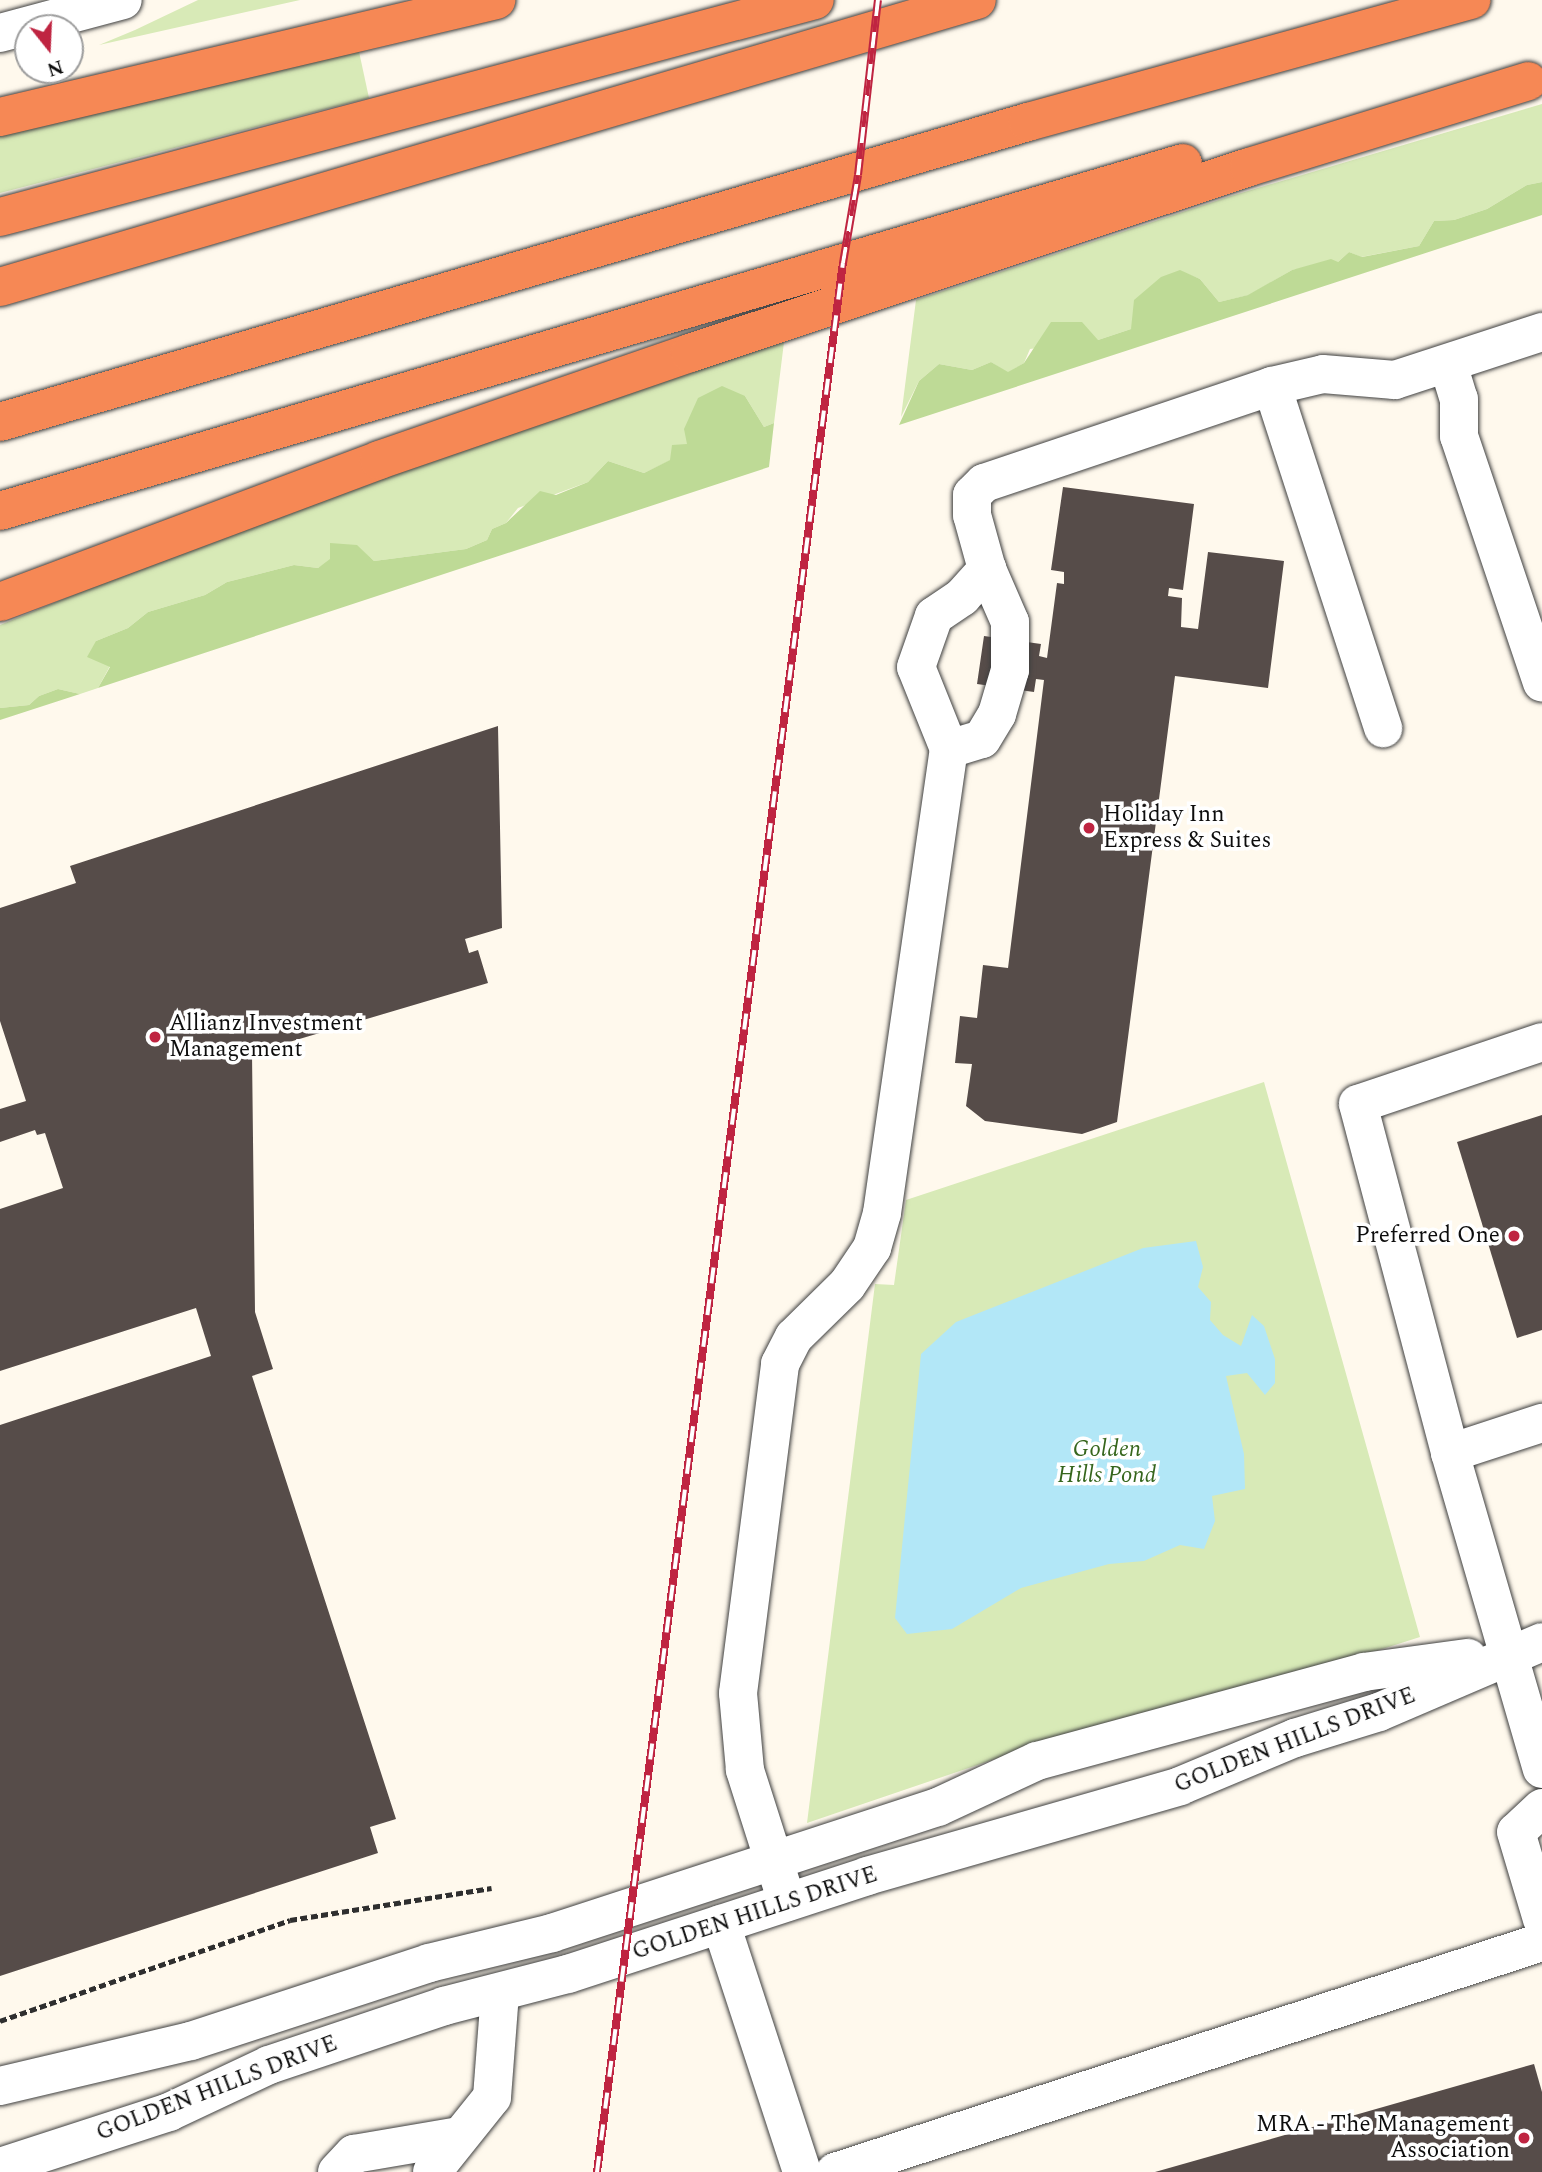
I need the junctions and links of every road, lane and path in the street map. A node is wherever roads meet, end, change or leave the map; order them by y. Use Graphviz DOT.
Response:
graph roads {
  1 [pos="123,0"];
  2 [pos="496,0"];
  3 [pos="815,0"];
  4 [pos="977,0"];
  5 [pos="1472,0"];
  6 [pos="0,33"];
  7 [pos="1535,80"];
  8 [pos="0,117"];
  9 [pos="0,217"];
  10 [pos="0,287"];
  11 [pos="1542,332"];
  12 [pos="1448,364"];
  13 [pos="1272,386"];
  14 [pos="0,422"];
  15 [pos="0,511"];
  16 [pos="987,569"];
  17 [pos="0,602"];
  18 [pos="1542,682"];
  19 [pos="1383,728"];
  20 [pos="949,749"];
  21 [pos="1542,1042"];
  22 [pos="1542,1423"];
  23 [pos="1450,1453"];
  24 [pos="1525,1648"];
  25 [pos="1542,1769"];
  26 [pos="1542,1808"];
  27 [pos="772,1861"];
  28 [pos="491,1888"];
  29 [pos="787,1902"];
  30 [pos="1542,1919"];
  31 [pos="721,1924"];
  32 [pos="1542,1942"];
  33 [pos="500,1993"];
  34 [pos="0,2021"];
  35 [pos="0,2087"];
  36 [pos="456,2154"];
  37 [pos="0,2167"];
  38 [pos="337,2172"];
  39 [pos="407,2172"];
  40 [pos="432,2172"];
  41 [pos="802,2172"];
  42 [pos="835,2172"];
  1 -- 6 [label="street"];
  2 -- 8 [label="highway"];
  3 -- 9 [label="highway"];
  4 -- 10 [label="highway"];
  5 -- 14 [label="highway"];
  7 -- 15 [label="highway"];
  7 -- 17 [label="highway"];
  11 -- 12 [label="street"];
  12 -- 13 [label="street"];
  12 -- 18 [label="street"];
  13 -- 16 [label="street"];
  13 -- 19 [label="street"];
  16 -- 20 [label="street"];
  16 -- 20 [label="street"];
  20 -- 27 [label="street"];
  21 -- 23 [label="street"];
  22 -- 23 [label="street"];
  23 -- 24 [label="street"];
  24 -- 25 [label="street"];
  24 -- 27 [label="street, GOLDEN HILLS DRIVE"];
  24 -- 29 [label="street, GOLDEN HILLS DRIVE"];
  26 -- 30 [label="street"];
  27 -- 29 [label="street"];
  27 -- 35 [label="street, GOLDEN HILLS DRIVE"];
  28 -- 34 [label="path"];
  29 -- 31 [label="street, GOLDEN HILLS DRIVE"];
  31 -- 33 [label="street, GOLDEN HILLS DRIVE"];
  31 -- 41 [label="street"];
  32 -- 42 [label="street"];
  33 -- 36 [label="street"];
  33 -- 37 [label="street, GOLDEN HILLS DRIVE"];
  36 -- 38 [label="street"];
  36 -- 39 [label="street"];
  36 -- 40 [label="street"];
}
